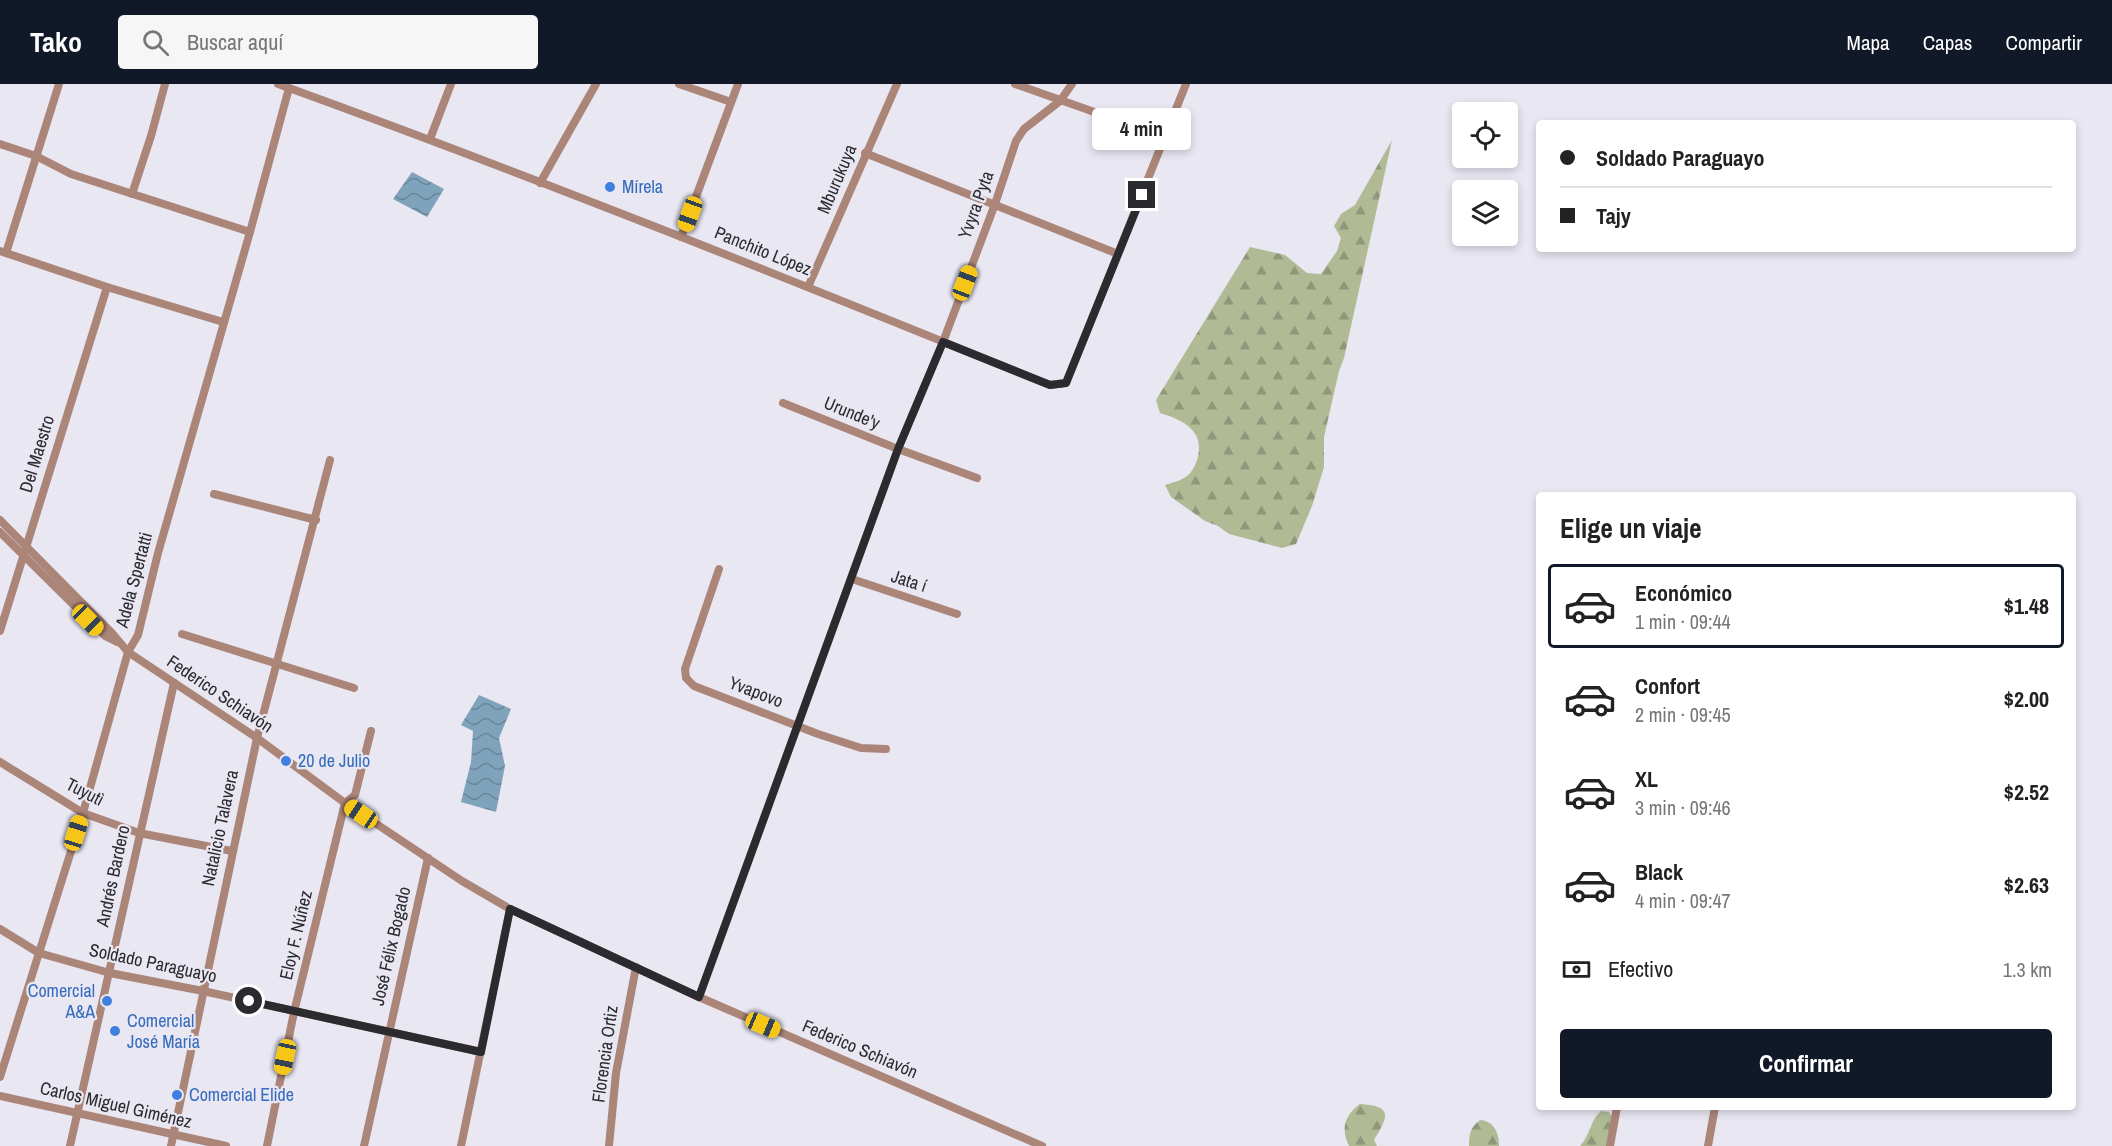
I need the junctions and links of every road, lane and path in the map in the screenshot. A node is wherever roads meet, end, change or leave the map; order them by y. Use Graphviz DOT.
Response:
graph roads {
  1 [pos="59,84"];
  2 [pos="165,84"];
  3 [pos="278,84"];
  4 [pos="451,84"];
  5 [pos="596,84"];
  6 [pos="679,84"];
  7 [pos="738,84"];
  8 [pos="897,84"];
  9 [pos="1015,84"];
  10 [pos="1072,84"];
  11 [pos="1186,84"];
  12 [pos="289,88"];
  13 [pos="1060,101"];
  14 [pos="730,102"];
  15 [pos="1165,137"];
  16 [pos="430,139"];
  17 [pos="0,144"];
  18 [pos="866,153"];
  19 [pos="36,156"];
  20 [pos="540,183"];
  21 [pos="132,194"];
  22 [pos="995,204"];
  23 [pos="250,232"];
  24 [pos="681,237"];
  25 [pos="3,252"];
  26 [pos="1118,254"];
  27 [pos="107,287"];
  28 [pos="808,287"];
  29 [pos="223,322"];
  30 [pos="943,342"];
  31 [pos="783,403"];
  32 [pos="898,449"];
  33 [pos="330,460"];
  34 [pos="977,478"];
  35 [pos="214,494"];
  36 [pos="0,520"];
  37 [pos="315,520"];
  38 [pos="0,532"];
  39 [pos="26,545"];
  40 [pos="23,555"];
  41 [pos="719,569"];
  42 [pos="852,579"];
  43 [pos="957,614"];
  44 [pos="0,630"];
  45 [pos="182,634"];
  46 [pos="118,642"];
  47 [pos="128,652"];
  48 [pos="276,664"];
  49 [pos="174,683"];
  50 [pos="354,688"];
  51 [pos="798,725"];
  52 [pos="371,731"];
  53 [pos="257,738"];
  54 [pos="886,749"];
  55 [pos="0,762"];
  56 [pos="345,803"];
  57 [pos="83,813"];
  58 [pos="139,833"];
  59 [pos="232,851"];
  60 [pos="428,858"];
  61 [pos="510,909"];
  62 [pos="0,929"];
  63 [pos="39,953"];
  64 [pos="636,967"];
  65 [pos="110,973"];
  66 [pos="203,991"];
  67 [pos="699,997"];
  68 [pos="294,1012"];
  69 [pos="388,1032"];
  70 [pos="481,1052"];
  71 [pos="0,1077"];
  72 [pos="0,1096"];
  73 [pos="1616,1110"];
  74 [pos="1714,1110"];
  75 [pos="78,1113"];
  76 [pos="174,1135"];
  77 [pos="70,1146"];
  78 [pos="171,1146"];
  79 [pos="226,1146"];
  80 [pos="267,1146"];
  81 [pos="364,1146"];
  82 [pos="461,1146"];
  83 [pos="609,1146"];
  84 [pos="1042,1146"];
  85 [pos="1610,1146"];
  86 [pos="1708,1146"];
  1 -- 19 [label="street"];
  2 -- 21 [label="street"];
  3 -- 12 [label="street, Panchito López"];
  4 -- 16 [label="street"];
  5 -- 20 [label="street"];
  6 -- 14 [label="street"];
  7 -- 14 [label="street"];
  8 -- 18 [label="street, Mburukuya"];
  9 -- 13 [label="street"];
  10 -- 13 [label="street, Yvyra Pyta"];
  11 -- 15 [label="street"];
  12 -- 16 [label="street, Panchito López"];
  12 -- 23 [label="street, Adela Spertatti"];
  13 -- 15 [label="street"];
  13 -- 22 [label="street, Yvyra Pyta"];
  14 -- 24 [label="street"];
  15 -- 26 [label="street"];
  16 -- 20 [label="street, Panchito López"];
  17 -- 19 [label="street"];
  18 -- 22 [label="street"];
  18 -- 28 [label="street, Mburukuya"];
  19 -- 21 [label="street"];
  19 -- 25 [label="street"];
  20 -- 24 [label="street, Panchito López"];
  21 -- 23 [label="street"];
  22 -- 26 [label="street"];
  22 -- 30 [label="street, Yvyra Pyta"];
  23 -- 29 [label="street, Adela Spertatti"];
  24 -- 28 [label="street, Panchito López"];
  25 -- 27 [label="street"];
  26 -- 30 [label="street, Panchito López"];
  27 -- 29 [label="street"];
  27 -- 39 [label="street, Del Maestro"];
  28 -- 30 [label="street, Panchito López"];
  29 -- 47 [label="street, Adela Spertatti"];
  30 -- 32 [label="street, Yvyra Pyta"];
  31 -- 32 [label="street, Urunde'y"];
  32 -- 34 [label="street, Urunde'y"];
  32 -- 42 [label="street, Yvyra Pyta"];
  33 -- 37 [label="street, Natalicio Talavera"];
  35 -- 37 [label="street"];
  36 -- 39 [label="street, Federico Schiavón"];
  37 -- 48 [label="street, Natalicio Talavera"];
  38 -- 40 [label="street, Federico Schiavón"];
  39 -- 40 [label="street, Del Maestro"];
  39 -- 46 [label="street, Federico Schiavón"];
  40 -- 44 [label="street, Del Maestro"];
  40 -- 46 [label="street, Federico Schiavón"];
  41 -- 51 [label="street, Yvapovo"];
  42 -- 43 [label="street, Jata í"];
  42 -- 51 [label="street, Yvyra Pyta"];
  45 -- 48 [label="street"];
  46 -- 47 [label="street, Federico Schiavón"];
  47 -- 49 [label="street, Federico Schiavón"];
  47 -- 57 [label="street, Adela Spertatti"];
  48 -- 50 [label="street"];
  48 -- 53 [label="street, Natalicio Talavera"];
  49 -- 53 [label="street, Federico Schiavón"];
  49 -- 58 [label="street, Andrés Bardero"];
  51 -- 54 [label="street, Yvapovo"];
  51 -- 67 [label="street, Yvyra Pyta"];
  52 -- 56 [label="street, Eloy F. Núñez"];
  53 -- 56 [label="street, Federico Schiavón"];
  53 -- 59 [label="street, Natalicio Talavera"];
  55 -- 57 [label="street, Tuyutì"];
  56 -- 60 [label="street, Federico Schiavón"];
  56 -- 68 [label="street, Eloy F. Núñez"];
  57 -- 58 [label="street, Tuyutì"];
  57 -- 63 [label="street, Adela Spertatti"];
  58 -- 59 [label="street, Tuyutì"];
  58 -- 65 [label="street, Andrés Bardero"];
  59 -- 66 [label="street, Natalicio Talavera"];
  60 -- 61 [label="street, Federico Schiavón"];
  60 -- 69 [label="street, José Félix Bogado"];
  61 -- 64 [label="street, Federico Schiavón"];
  61 -- 70 [label="street"];
  62 -- 63 [label="street, Soldado Paraguayo"];
  63 -- 65 [label="street, Soldado Paraguayo"];
  63 -- 71 [label="street, Adela Spertatti"];
  64 -- 67 [label="street, Federico Schiavón"];
  64 -- 83 [label="street, Florencia Ortiz"];
  65 -- 66 [label="street, Soldado Paraguayo"];
  65 -- 75 [label="street, Andrés Bardero"];
  66 -- 68 [label="street, Soldado Paraguayo"];
  66 -- 76 [label="street, Natalicio Talavera"];
  67 -- 84 [label="street, Federico Schiavón"];
  68 -- 69 [label="street, Soldado Paraguayo"];
  68 -- 80 [label="street, Eloy F. Núñez"];
  69 -- 70 [label="street, Soldado Paraguayo"];
  69 -- 81 [label="street, José Félix Bogado"];
  70 -- 82 [label="street"];
  72 -- 75 [label="street, Carlos Miguel Giménez"];
  73 -- 85 [label="street"];
  74 -- 86 [label="street"];
  75 -- 76 [label="street, Carlos Miguel Giménez"];
  75 -- 77 [label="street, Andrés Bardero"];
  76 -- 78 [label="street, Natalicio Talavera"];
  76 -- 79 [label="street, Carlos Miguel Giménez"];
}
